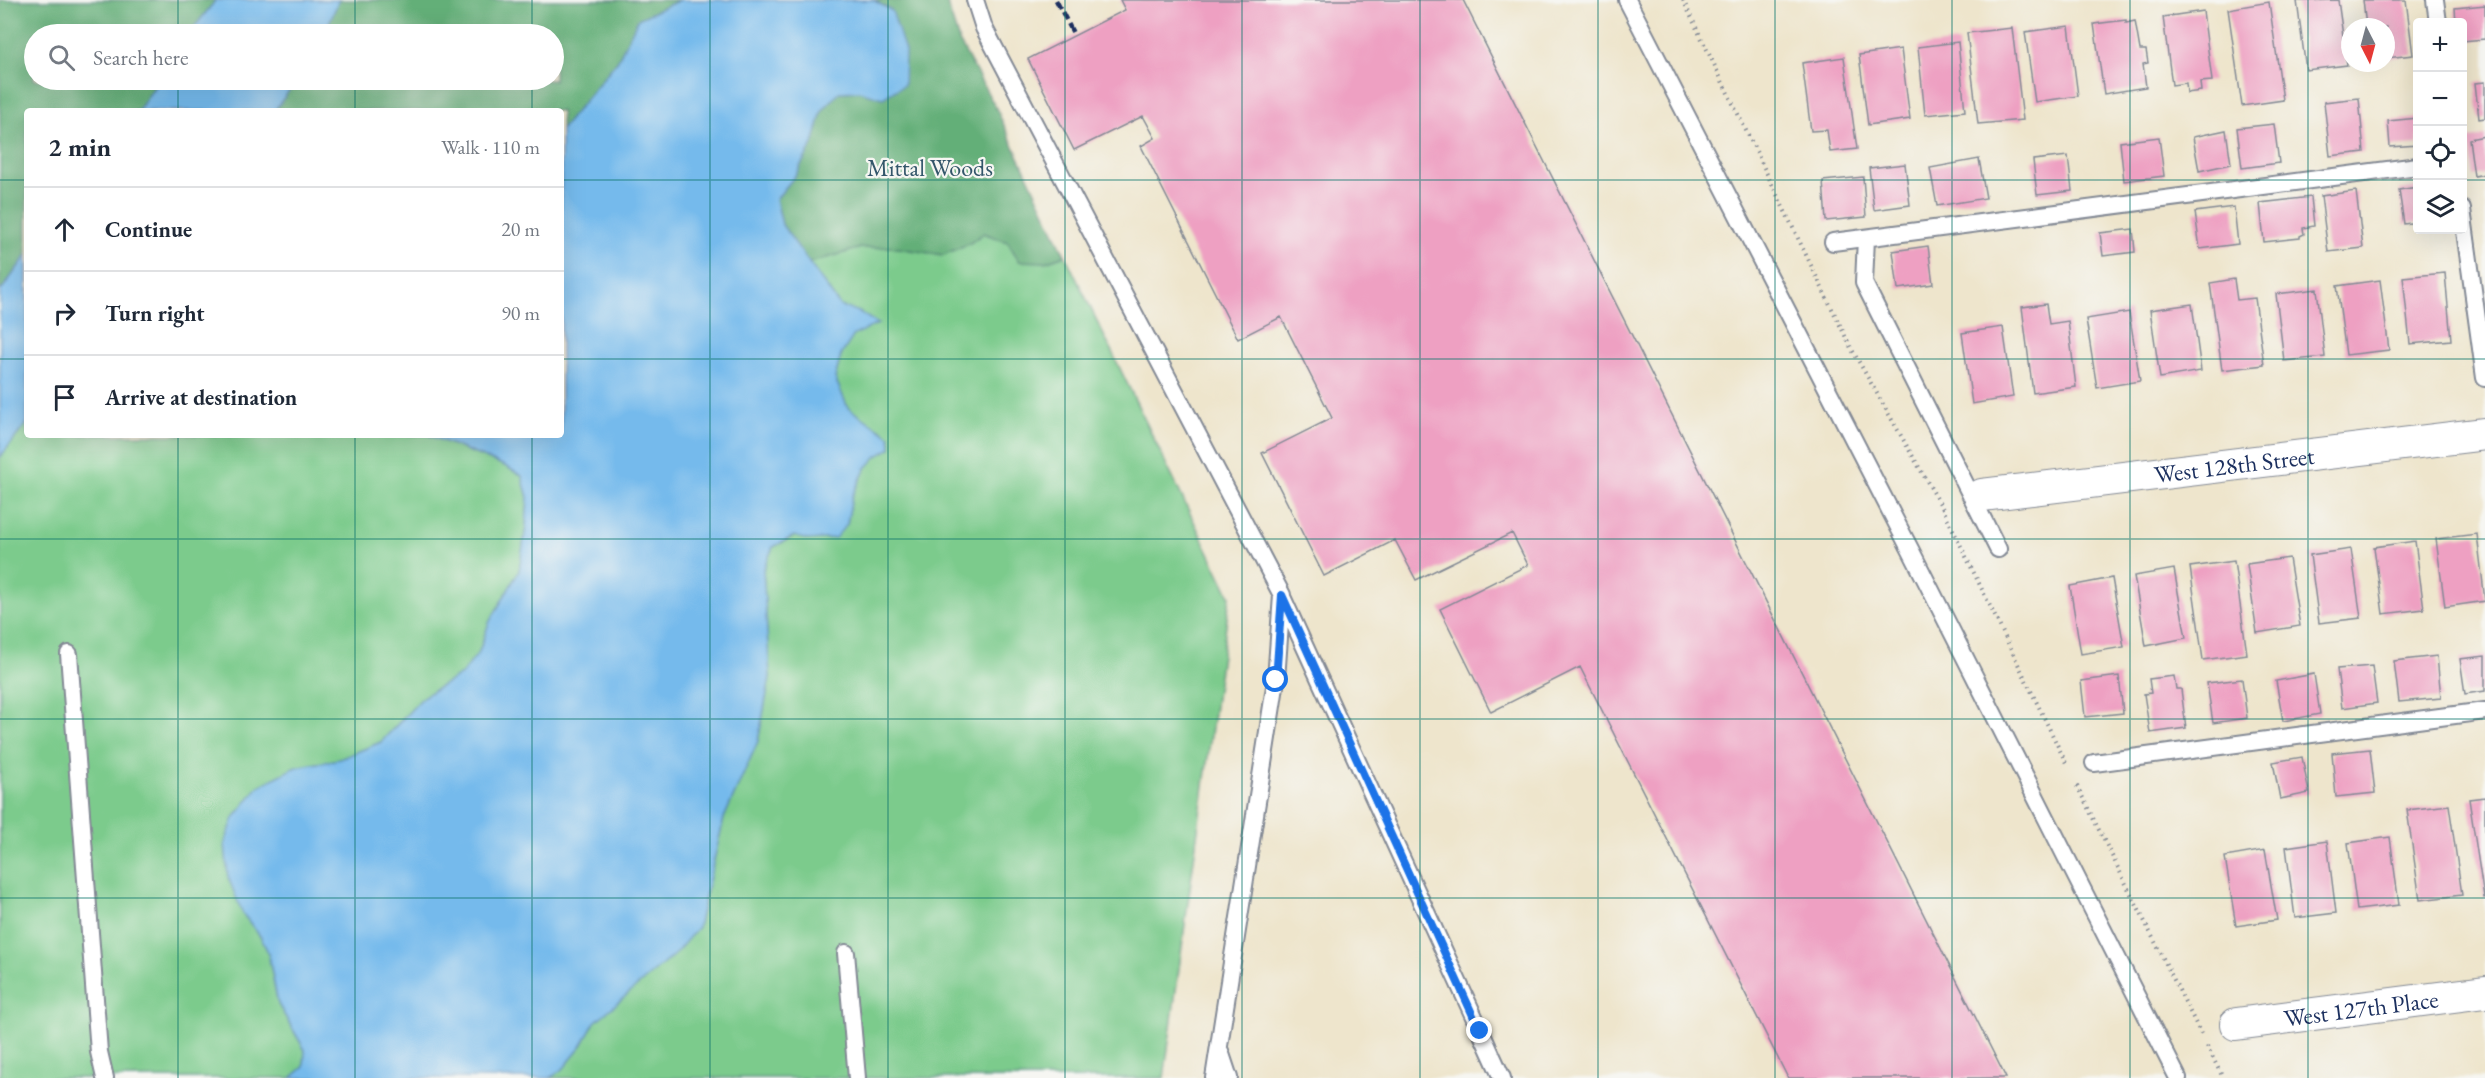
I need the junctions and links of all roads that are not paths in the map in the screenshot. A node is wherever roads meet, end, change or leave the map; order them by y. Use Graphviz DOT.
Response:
graph roads {
  1 [pos="975,0"];
  2 [pos="1627,0"];
  3 [pos="2435,0"];
  4 [pos="2437,18"];
  5 [pos="2413,167"];
  6 [pos="2466,234"];
  7 [pos="1866,238"];
  8 [pos="1833,242"];
  9 [pos="2485,378"];
  10 [pos="2485,434"];
  11 [pos="1982,495"];
  12 [pos="1998,549"];
  13 [pos="1282,595"];
  14 [pos="69,654"];
  15 [pos="2485,711"];
  16 [pos="2094,763"];
  17 [pos="846,953"];
  18 [pos="2485,992"];
  19 [pos="2236,1024"];
  20 [pos="1219,1047"];
  21 [pos="105,1078"];
  22 [pos="857,1078"];
  23 [pos="1214,1078"];
  24 [pos="1229,1078"];
  25 [pos="1502,1078"];
  26 [pos="2178,1078"];
  1 -- 13 [label="lane"];
  2 -- 26 [label="lane"];
  3 -- 4 [label="lane"];
  5 -- 7 [label="lane"];
  6 -- 9 [label="lane"];
  7 -- 8 [label="lane"];
  7 -- 12 [label="lane"];
  10 -- 11 [label="street, West 128th Street"];
  13 -- 20 [label="lane"];
  13 -- 25 [label="lane"];
  14 -- 21 [label="lane"];
  15 -- 16 [label="lane"];
  17 -- 22 [label="lane"];
  18 -- 19 [label="street, West 127th Place"];
  20 -- 23 [label="lane"];
  20 -- 24 [label="lane"];
}
